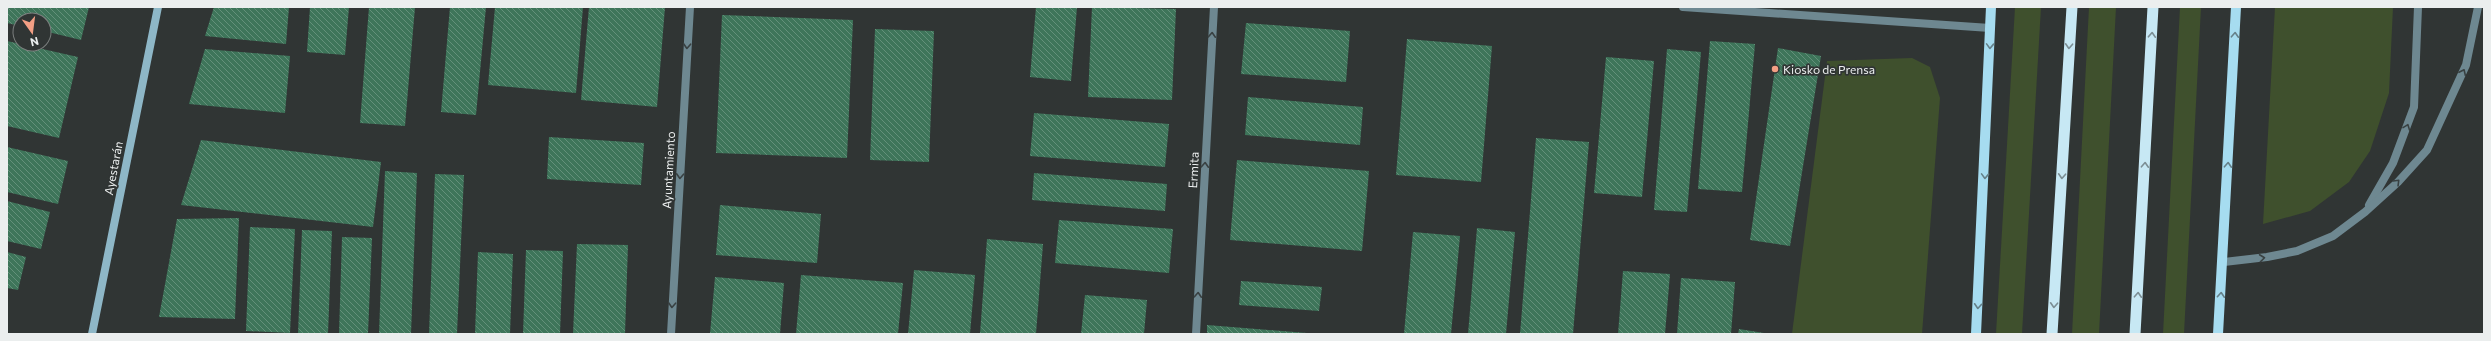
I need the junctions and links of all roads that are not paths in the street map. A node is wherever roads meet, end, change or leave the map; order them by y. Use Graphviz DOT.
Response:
graph roads {
  1 [pos="158,7"];
  2 [pos="690,7"];
  3 [pos="1214,7"];
  4 [pos="1683,7"];
  5 [pos="1991,7"];
  6 [pos="2072,7"];
  7 [pos="2153,7"];
  8 [pos="2236,7"];
  9 [pos="2418,7"];
  10 [pos="2478,7"];
  11 [pos="1990,28"];
  12 [pos="2365,212"];
  13 [pos="2224,262"];
  14 [pos="92,334"];
  15 [pos="671,334"];
  16 [pos="1196,334"];
  17 [pos="1976,334"];
  18 [pos="2052,334"];
  19 [pos="2136,334"];
  20 [pos="2218,334"];
  1 -- 14 [label="main road, Ayestarán"];
  2 -- 15 [label="street, Ayuntamiento, one-way"];
  16 -- 3 [label="street, Ermita, one-way"];
  4 -- 11 [label="street"];
  5 -- 11 [label="main road"];
  6 -- 18 [label="highway, one-way"];
  19 -- 7 [label="highway, one-way"];
  13 -- 8 [label="main road, one-way"];
  12 -- 9 [label="street, one-way"];
  12 -- 10 [label="street, one-way"];
  11 -- 17 [label="main road, one-way"];
  13 -- 12 [label="street, one-way"];
  20 -- 13 [label="main road, one-way"];
}
